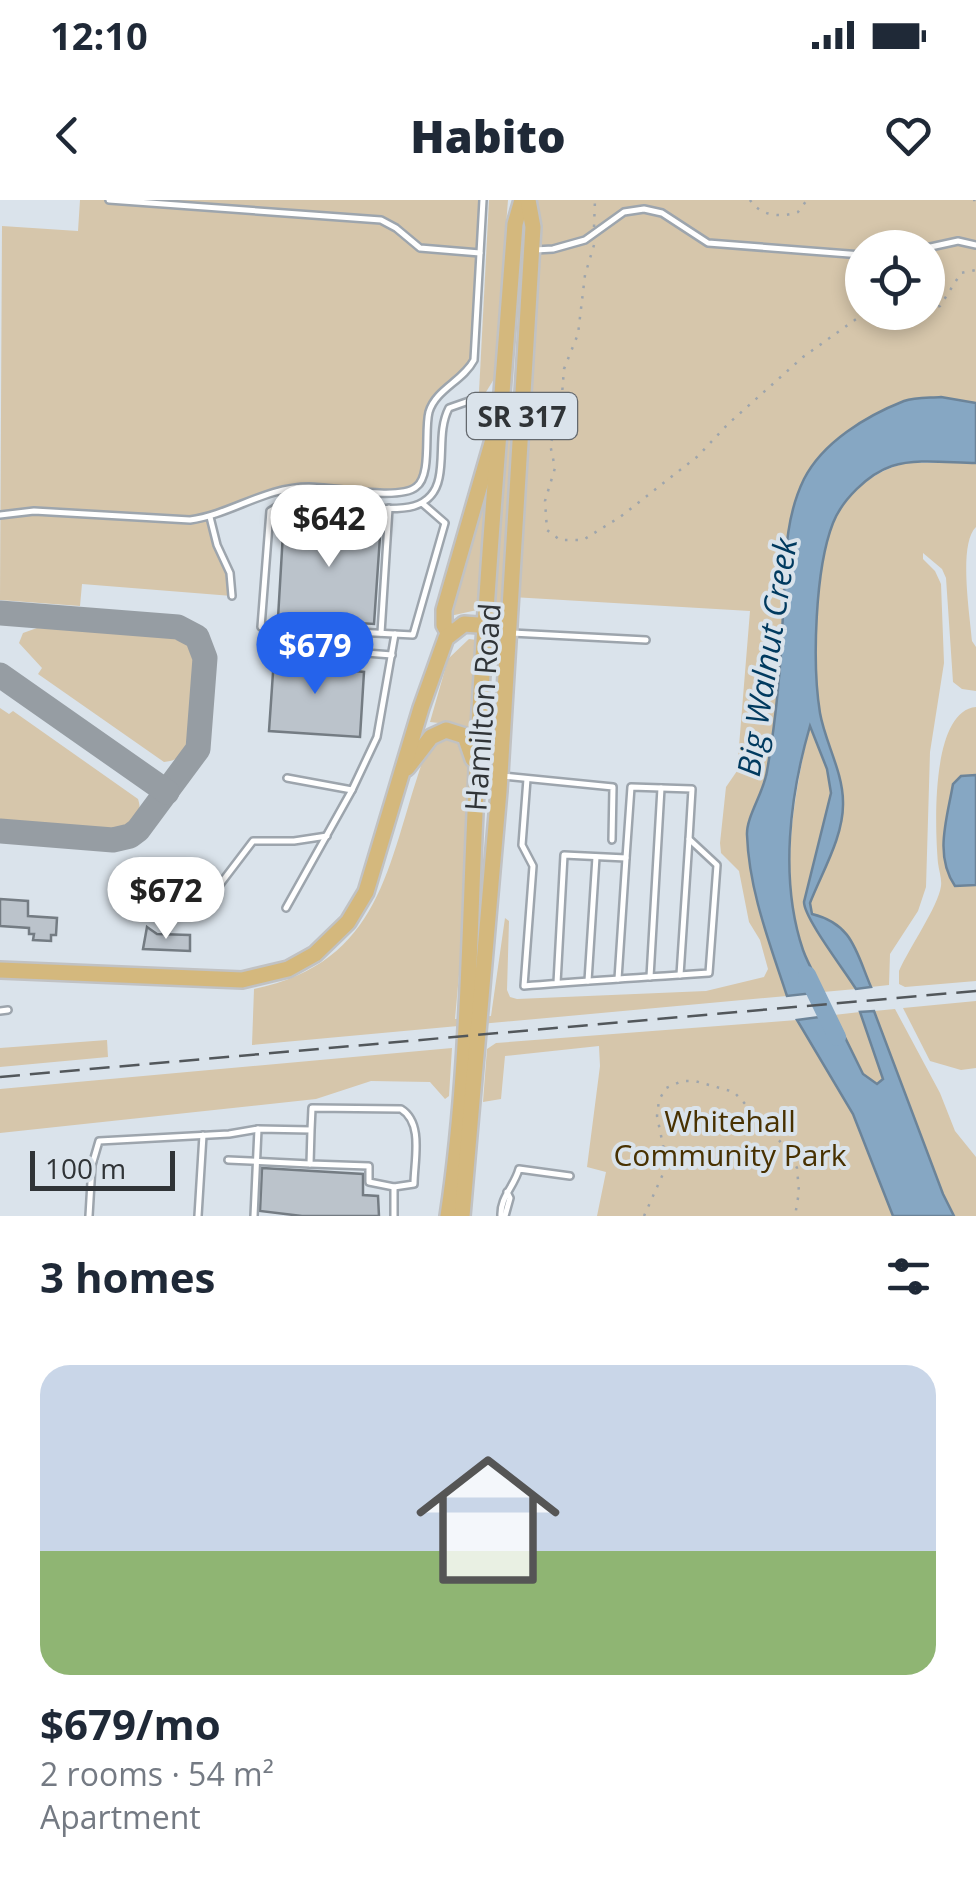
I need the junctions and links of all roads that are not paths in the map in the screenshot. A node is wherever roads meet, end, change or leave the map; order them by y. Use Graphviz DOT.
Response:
graph roads {
  1 [pos="109,200"];
  2 [pos="483,200"];
  3 [pos="525,200"];
  4 [pos="945,244"];
  5 [pos="976,245"];
  6 [pos="532,250"];
  7 [pos="480,253"];
  8 [pos="845,254"];
  9 [pos="523,404"];
  10 [pos="501,406"];
  11 [pos="422,503"];
  12 [pos="389,508"];
  13 [pos="0,516"];
  14 [pos="210,517"];
  15 [pos="232,596"];
  16 [pos="486,624"];
  17 [pos="381,633"];
  18 [pos="509,633"];
  19 [pos="396,634"];
  20 [pos="449,634"];
  21 [pos="646,640"];
  22 [pos="301,648"];
  23 [pos="392,655"];
  24 [pos="401,775"];
  25 [pos="500,776"];
  26 [pos="287,778"];
  27 [pos="528,779"];
  28 [pos="476,788"];
  29 [pos="661,788"];
  30 [pos="352,790"];
  31 [pos="328,836"];
  32 [pos="689,839"];
  33 [pos="612,840"];
  34 [pos="596,856"];
  35 [pos="626,858"];
  36 [pos="286,908"];
  37 [pos="199,912"];
  38 [pos="0,962"];
  39 [pos="0,970"];
  40 [pos="60,973"];
  41 [pos="680,975"];
  42 [pos="650,977"];
  43 [pos="618,979"];
  44 [pos="588,981"];
  45 [pos="556,983"];
  46 [pos="258,1128"];
  47 [pos="312,1130"];
  48 [pos="202,1135"];
  49 [pos="228,1160"];
  50 [pos="256,1161"];
  51 [pos="310,1164"];
  52 [pos="570,1176"];
  53 [pos="394,1186"];
  54 [pos="89,1216"];
  55 [pos="198,1216"];
  56 [pos="254,1216"];
  57 [pos="394,1216"];
  58 [pos="448,1216"];
  59 [pos="462,1216"];
  60 [pos="503,1216"];
  1 -- 7 [label="lane"];
  2 -- 7 [label="lane"];
  3 -- 6 [label="main road, Hamilton Road / SR 317"];
  3 -- 10 [label="main road, Hamilton Road / SR 317"];
  4 -- 5 [label="lane"];
  6 -- 8 [label="lane"];
  6 -- 9 [label="main road, Hamilton Road / SR 317"];
  7 -- 14 [label="lane"];
  9 -- 10 [label="lane"];
  9 -- 18 [label="main road, Hamilton Road / SR 317"];
  10 -- 11 [label="lane"];
  10 -- 16 [label="main road, Hamilton Road / SR 317"];
  10 -- 20 [label="main road"];
  11 -- 12 [label="lane"];
  11 -- 19 [label="lane"];
  12 -- 17 [label="lane"];
  12 -- 17 [label="lane"];
  13 -- 14 [label="lane"];
  14 -- 15 [label="lane"];
  16 -- 18 [label="main road"];
  16 -- 20 [label="main road"];
  16 -- 28 [label="main road, Hamilton Road / SR 317"];
  17 -- 19 [label="lane"];
  18 -- 21 [label="lane"];
  18 -- 25 [label="main road, Hamilton Road / SR 317"];
  19 -- 23 [label="lane"];
  20 -- 24 [label="main road"];
  22 -- 23 [label="lane"];
  23 -- 30 [label="lane"];
  24 -- 28 [label="main road"];
  24 -- 40 [label="main road"];
  25 -- 27 [label="lane"];
  25 -- 59 [label="main road, Hamilton Road / SR 317"];
  26 -- 30 [label="lane"];
  27 -- 33 [label="lane"];
  27 -- 45 [label="lane"];
  28 -- 58 [label="main road, Hamilton Road / SR 317"];
  29 -- 32 [label="lane"];
  29 -- 35 [label="lane"];
  29 -- 42 [label="lane"];
  30 -- 31 [label="lane"];
  31 -- 36 [label="lane"];
  31 -- 37 [label="lane"];
  32 -- 41 [label="lane"];
  32 -- 41 [label="lane"];
  34 -- 35 [label="lane"];
  34 -- 44 [label="lane"];
  34 -- 45 [label="lane"];
  35 -- 43 [label="lane"];
  38 -- 40 [label="main road"];
  39 -- 40 [label="main road"];
  41 -- 42 [label="lane"];
  42 -- 43 [label="lane"];
  43 -- 44 [label="lane"];
  44 -- 45 [label="lane"];
  46 -- 47 [label="lane"];
  46 -- 48 [label="lane"];
  46 -- 50 [label="lane"];
  47 -- 51 [label="lane"];
  47 -- 53 [label="lane"];
  48 -- 54 [label="lane"];
  48 -- 55 [label="lane"];
  49 -- 50 [label="lane"];
  50 -- 51 [label="lane"];
  50 -- 56 [label="lane"];
  51 -- 53 [label="lane"];
  52 -- 60 [label="lane"];
  53 -- 57 [label="lane"];
}
